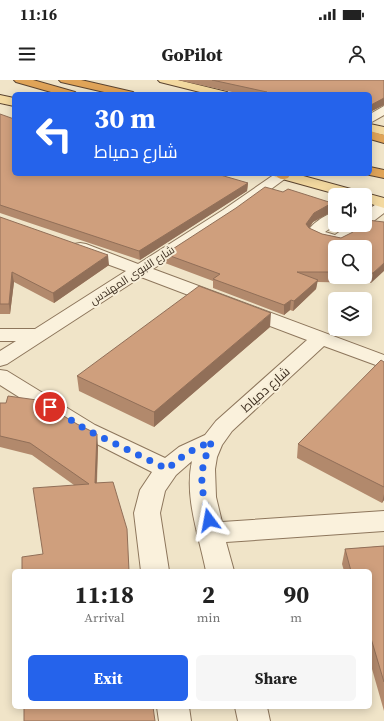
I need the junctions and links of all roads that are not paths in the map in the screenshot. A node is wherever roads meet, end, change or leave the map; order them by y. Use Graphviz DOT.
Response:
graph roads {
  1 [pos="164,80"];
  2 [pos="14,81"];
  3 [pos="69,81"];
  4 [pos="31,92"];
  5 [pos="62,92"];
  6 [pos="120,92"];
  7 [pos="215,92"];
  8 [pos="0,99"];
  9 [pos="12,102"];
  10 [pos="384,110"];
  11 [pos="372,118"];
  12 [pos="372,128"];
  13 [pos="384,131"];
  14 [pos="372,136"];
  15 [pos="384,139"];
  16 [pos="372,149"];
  17 [pos="384,152"];
  18 [pos="372,171"];
  19 [pos="384,174"];
  20 [pos="279,176"];
  21 [pos="289,176"];
  22 [pos="332,188"];
  23 [pos="372,200"];
  24 [pos="384,204"];
  25 [pos="372,214"];
  26 [pos="328,222"];
  27 [pos="350,232"];
  28 [pos="67,243"];
  29 [pos="141,269"];
  30 [pos="0,335"];
  31 [pos="39,335"];
  32 [pos="320,339"];
  33 [pos="0,360"];
  34 [pos="384,362"];
  35 [pos="0,376"];
  36 [pos="212,441"];
  37 [pos="167,469"];
  38 [pos="384,521"];
  39 [pos="212,532"];
  40 [pos="155,569"];
  41 [pos="220,569"];
  42 [pos="173,709"];
  43 [pos="251,709"];
  44 [pos="174,721"];
  45 [pos="254,721"];
  1 -- 7 [label="main road"];
  2 -- 4 [label="highway"];
  2 -- 5 [label="highway"];
  3 -- 6 [label="highway"];
  8 -- 9 [label="main road"];
  10 -- 11 [label="street"];
  12 -- 13 [label="main road"];
  14 -- 15 [label="highway"];
  16 -- 17 [label="highway"];
  18 -- 19 [label="highway"];
  20 -- 29 [label="street, شارع النبوى المهندس"];
  21 -- 22 [label="main road"];
  23 -- 24 [label="main road"];
  24 -- 25 [label="street"];
  26 -- 27 [label="street"];
  28 -- 29 [label="street"];
  29 -- 31 [label="street, شارع النبوى المهندس"];
  29 -- 32 [label="street"];
  30 -- 31 [label="street"];
  31 -- 33 [label="street, شارع النبوى المهندس"];
  32 -- 34 [label="street"];
  32 -- 36 [label="street, شارع دمياط"];
  35 -- 37 [label="street"];
  36 -- 37 [label="street, شارع دمياط"];
  36 -- 39 [label="street, شارع دمياط"];
  37 -- 40 [label="street, شارع دمياط"];
  38 -- 39 [label="street"];
  39 -- 41 [label="street, شارع دمياط"];
  42 -- 44 [label="street"];
  43 -- 45 [label="street"];
}
